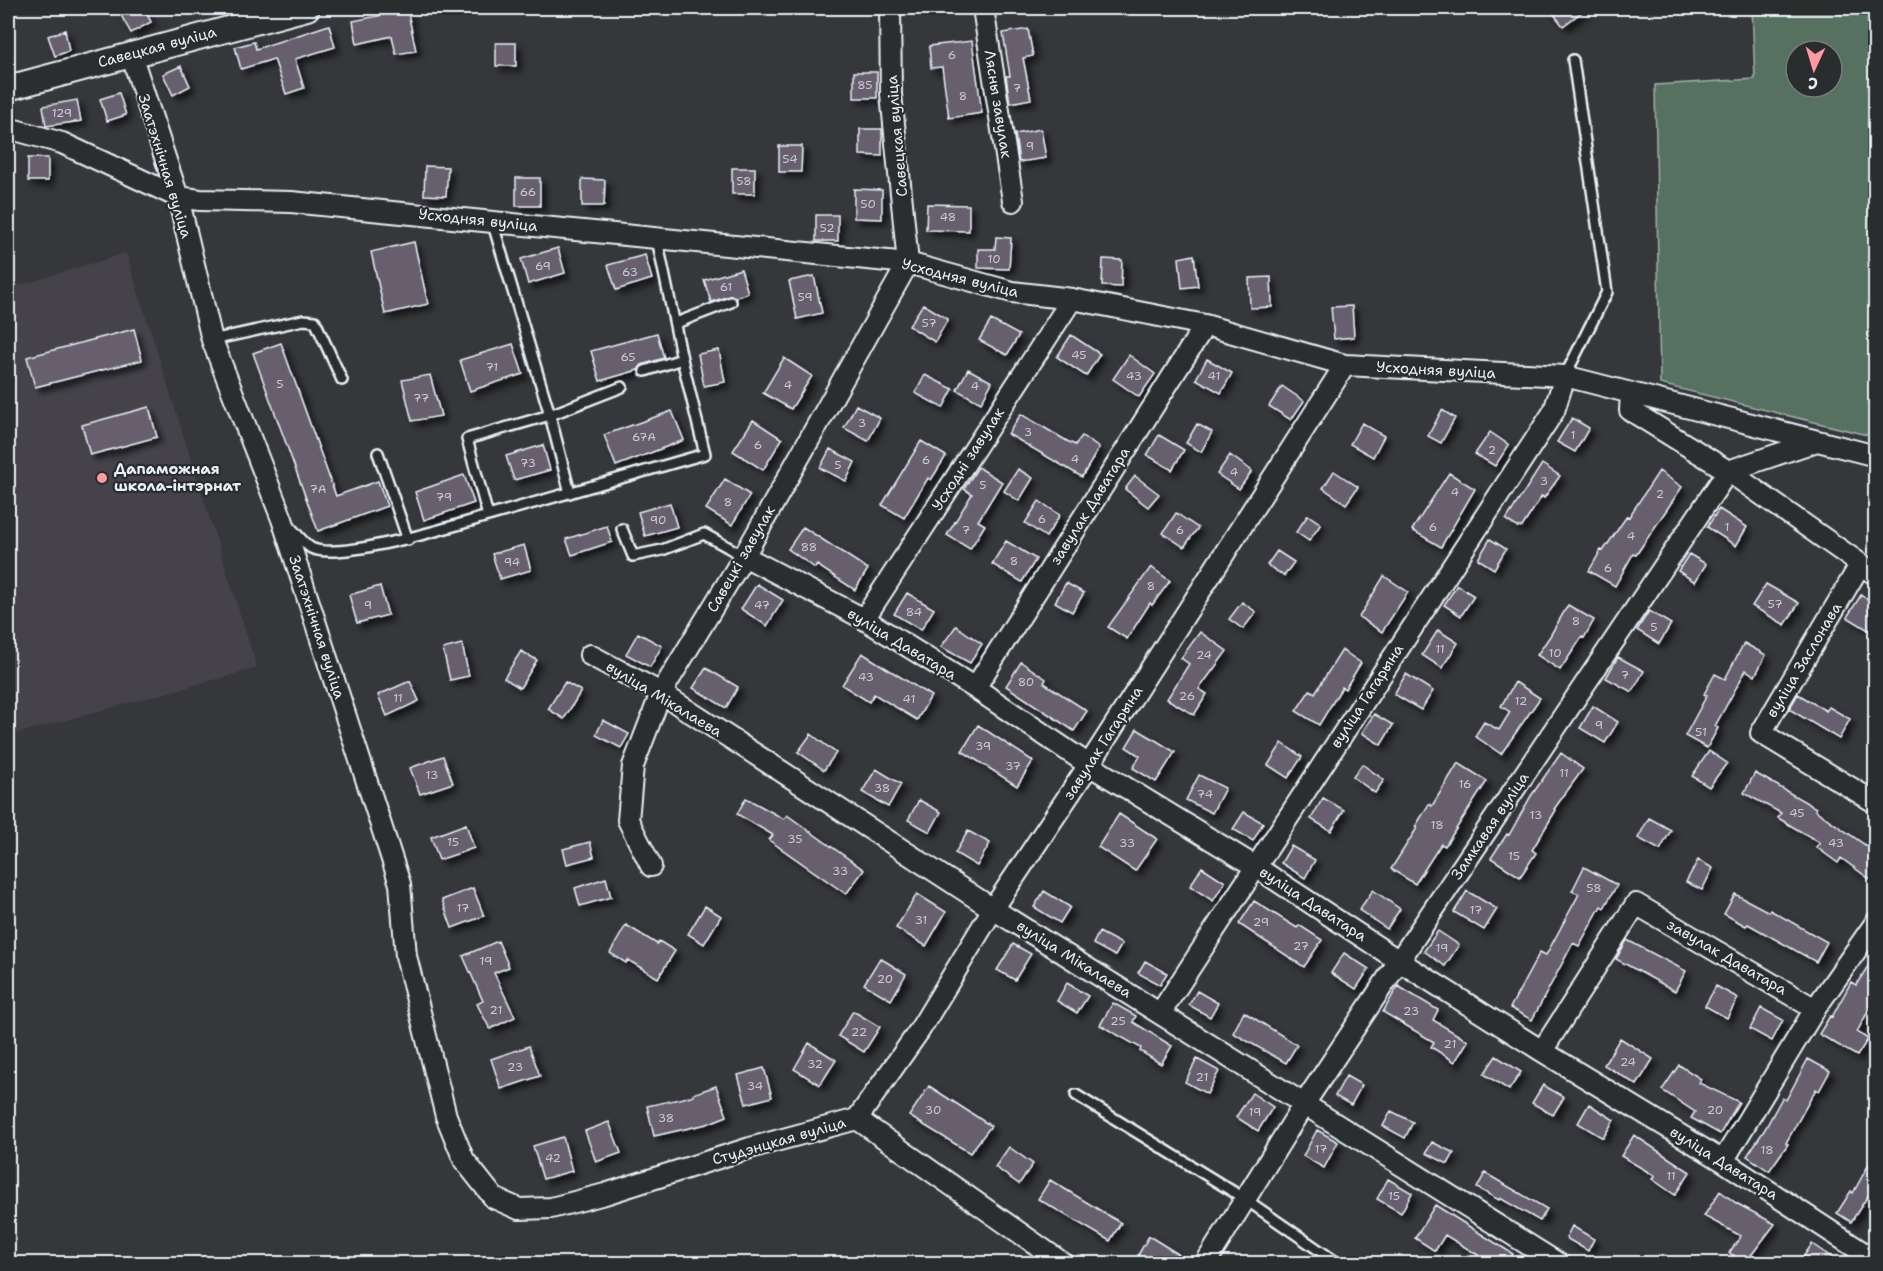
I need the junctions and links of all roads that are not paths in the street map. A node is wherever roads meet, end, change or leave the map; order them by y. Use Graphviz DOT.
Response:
graph roads {
  1 [pos="307,8"];
  2 [pos="890,8"];
  3 [pos="983,8"];
  4 [pos="131,54"];
  5 [pos="1573,60"];
  6 [pos="8,88"];
  7 [pos="8,128"];
  8 [pos="178,197"];
  9 [pos="1013,201"];
  10 [pos="492,221"];
  11 [pos="657,239"];
  12 [pos="908,263"];
  13 [pos="1072,299"];
  14 [pos="731,303"];
  15 [pos="676,323"];
  16 [pos="1205,325"];
  17 [pos="212,340"];
  18 [pos="682,360"];
  19 [pos="1345,365"];
  20 [pos="645,371"];
  21 [pos="1565,376"];
  22 [pos="342,380"];
  23 [pos="622,387"];
  24 [pos="1631,393"];
  25 [pos="550,415"];
  26 [pos="1818,441"];
  27 [pos="378,453"];
  28 [pos="1875,456"];
  29 [pos="1728,471"];
  30 [pos="570,493"];
  31 [pos="488,516"];
  32 [pos="282,519"];
  33 [pos="622,529"];
  34 [pos="408,540"];
  35 [pos="744,556"];
  36 [pos="1868,570"];
  37 [pos="864,619"];
  38 [pos="590,655"];
  39 [pos="975,688"];
  40 [pos="661,693"];
  41 [pos="1089,765"];
  42 [pos="1875,803"];
  43 [pos="651,866"];
  44 [pos="1256,867"];
  45 [pos="993,909"];
  46 [pos="1875,922"];
  47 [pos="1399,961"];
  48 [pos="1815,1009"];
  49 [pos="1161,1012"];
  50 [pos="1542,1051"];
  51 [pos="1076,1095"];
  52 [pos="1304,1104"];
  53 [pos="857,1119"];
  54 [pos="1724,1161"];
  55 [pos="494,1198"];
  56 [pos="1245,1199"];
  57 [pos="1872,1259"];
  58 [pos="1065,1263"];
  59 [pos="1205,1263"];
  60 [pos="1340,1263"];
  61 [pos="1559,1263"];
  1 -- 4 [label="street, Савецкая вуліца"];
  2 -- 12 [label="street, Савецкая вуліца"];
  3 -- 9 [label="street, Лясны завулак"];
  4 -- 6 [label="street, Савецкая вуліца"];
  4 -- 8 [label="street, Заатэхнічная вуліца"];
  5 -- 21 [label="lane"];
  7 -- 8 [label="street, Усходняя вуліца"];
  8 -- 10 [label="street, Усходняя вуліца"];
  8 -- 17 [label="street, Заатэхнічная вуліца"];
  10 -- 11 [label="street, Усходняя вуліца"];
  10 -- 25 [label="lane"];
  11 -- 12 [label="street, Усходняя вуліца"];
  11 -- 15 [label="lane"];
  12 -- 13 [label="street, Усходняя вуліца"];
  12 -- 35 [label="street, Савецкі завулак"];
  13 -- 16 [label="street, Усходняя вуліца"];
  13 -- 37 [label="street, Усходні завулак"];
  14 -- 15 [label="lane"];
  15 -- 18 [label="lane"];
  16 -- 19 [label="street, Усходняя вуліца"];
  16 -- 39 [label="street, завулак Даватара"];
  17 -- 22 [label="lane"];
  17 -- 32 [label="street, Заатэхнічная вуліца"];
  18 -- 20 [label="lane"];
  18 -- 30 [label="lane"];
  19 -- 21 [label="street, Усходняя вуліца"];
  19 -- 41 [label="street, завулак Гагарына"];
  21 -- 24 [label="street, Усходняя вуліца"];
  21 -- 44 [label="street, вуліца Гагарына"];
  23 -- 25 [label="lane"];
  24 -- 26 [label="street, Усходняя вуліца"];
  24 -- 29 [label="street, вуліца Заслонава"];
  25 -- 30 [label="lane"];
  25 -- 31 [label="lane"];
  26 -- 28 [label="street, Усходняя вуліца"];
  26 -- 29 [label="street"];
  27 -- 34 [label="lane"];
  29 -- 36 [label="street, вуліца Заслонава"];
  29 -- 47 [label="street, Замкавая вуліца"];
  30 -- 31 [label="lane"];
  31 -- 34 [label="lane"];
  32 -- 34 [label="lane"];
  32 -- 55 [label="street, Заатэхнічная вуліца"];
  33 -- 35 [label="lane"];
  35 -- 37 [label="street, вуліца Даватара"];
  35 -- 40 [label="street, Савецкі завулак"];
  36 -- 42 [label="street, вуліца Заслонава"];
  37 -- 39 [label="street, вуліца Даватара"];
  38 -- 40 [label="street, вуліца Мікалаева"];
  39 -- 41 [label="street, вуліца Даватара"];
  40 -- 43 [label="street, Савецкі завулак"];
  40 -- 45 [label="street, вуліца Мікалаева"];
  41 -- 44 [label="street, вуліца Даватара"];
  41 -- 45 [label="street, завулак Гагарына"];
  44 -- 47 [label="street, вуліца Даватара"];
  44 -- 49 [label="street, вуліца Гагарына"];
  45 -- 49 [label="street, вуліца Мікалаева"];
  45 -- 53 [label="street, завулак Гагарына"];
  46 -- 48 [label="street"];
  47 -- 50 [label="street, вуліца Даватара"];
  47 -- 52 [label="street, Замкавая вуліца"];
  48 -- 50 [label="street, завулак Даватара"];
  48 -- 54 [label="street"];
  49 -- 52 [label="street, вуліца Мікалаева"];
  50 -- 54 [label="street, вуліца Даватара"];
  51 -- 56 [label="lane"];
  52 -- 56 [label="street, Замкавая вуліца"];
  52 -- 61 [label="street, вуліца Мікалаева"];
  53 -- 55 [label="street, Студэнцкая вуліца"];
  53 -- 58 [label="street, Студэнцкая вуліца"];
  54 -- 57 [label="street, вуліца Даватара"];
  56 -- 59 [label="street, Замкавая вуліца"];
  56 -- 60 [label="lane"];
}
